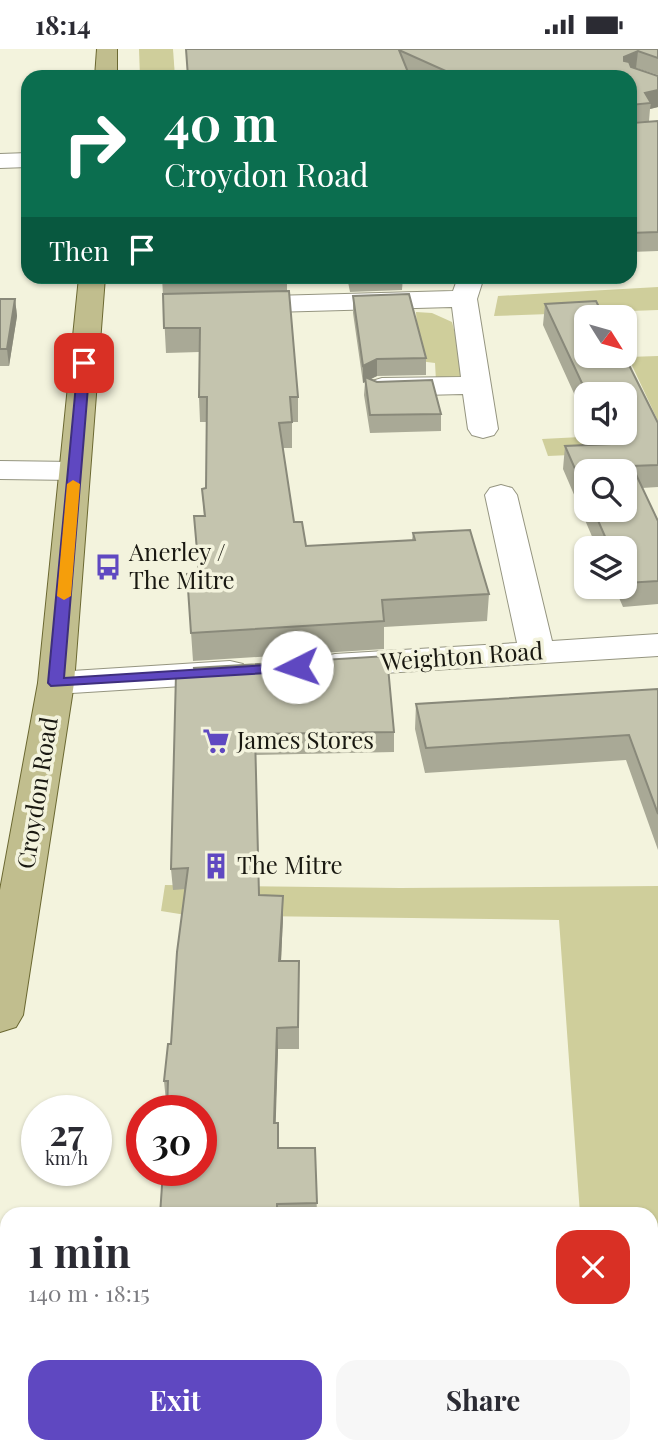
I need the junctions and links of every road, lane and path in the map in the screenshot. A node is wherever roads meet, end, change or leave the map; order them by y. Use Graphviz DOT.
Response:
graph roads {
  1 [pos="107,49"];
  2 [pos="106,70"];
  3 [pos="21,160"];
  4 [pos="0,161"];
  5 [pos="91,284"];
  6 [pos="467,288"];
  7 [pos="209,306"];
  8 [pos="478,385"];
  9 [pos="377,388"];
  10 [pos="483,429"];
  11 [pos="0,470"];
  12 [pos="74,471"];
  13 [pos="501,495"];
  14 [pos="658,645"];
  15 [pos="537,652"];
  16 [pos="303,667"];
  17 [pos="262,670"];
  18 [pos="56,683"];
  19 [pos="10,900"];
  20 [pos="0,1014"];
  1 -- 2 [label="main road"];
  3 -- 4 [label="street"];
  5 -- 12 [label="main road, Croydon Road"];
  6 -- 7 [label="street"];
  6 -- 8 [label="street"];
  8 -- 9 [label="street"];
  8 -- 10 [label="street"];
  11 -- 12 [label="street"];
  12 -- 18 [label="main road, Croydon Road"];
  13 -- 15 [label="street"];
  14 -- 15 [label="street, Weighton Road"];
  15 -- 16 [label="street, Weighton Road"];
  17 -- 18 [label="street"];
  18 -- 19 [label="main road, Croydon Road"];
  19 -- 20 [label="main road, Croydon Road"];
}
